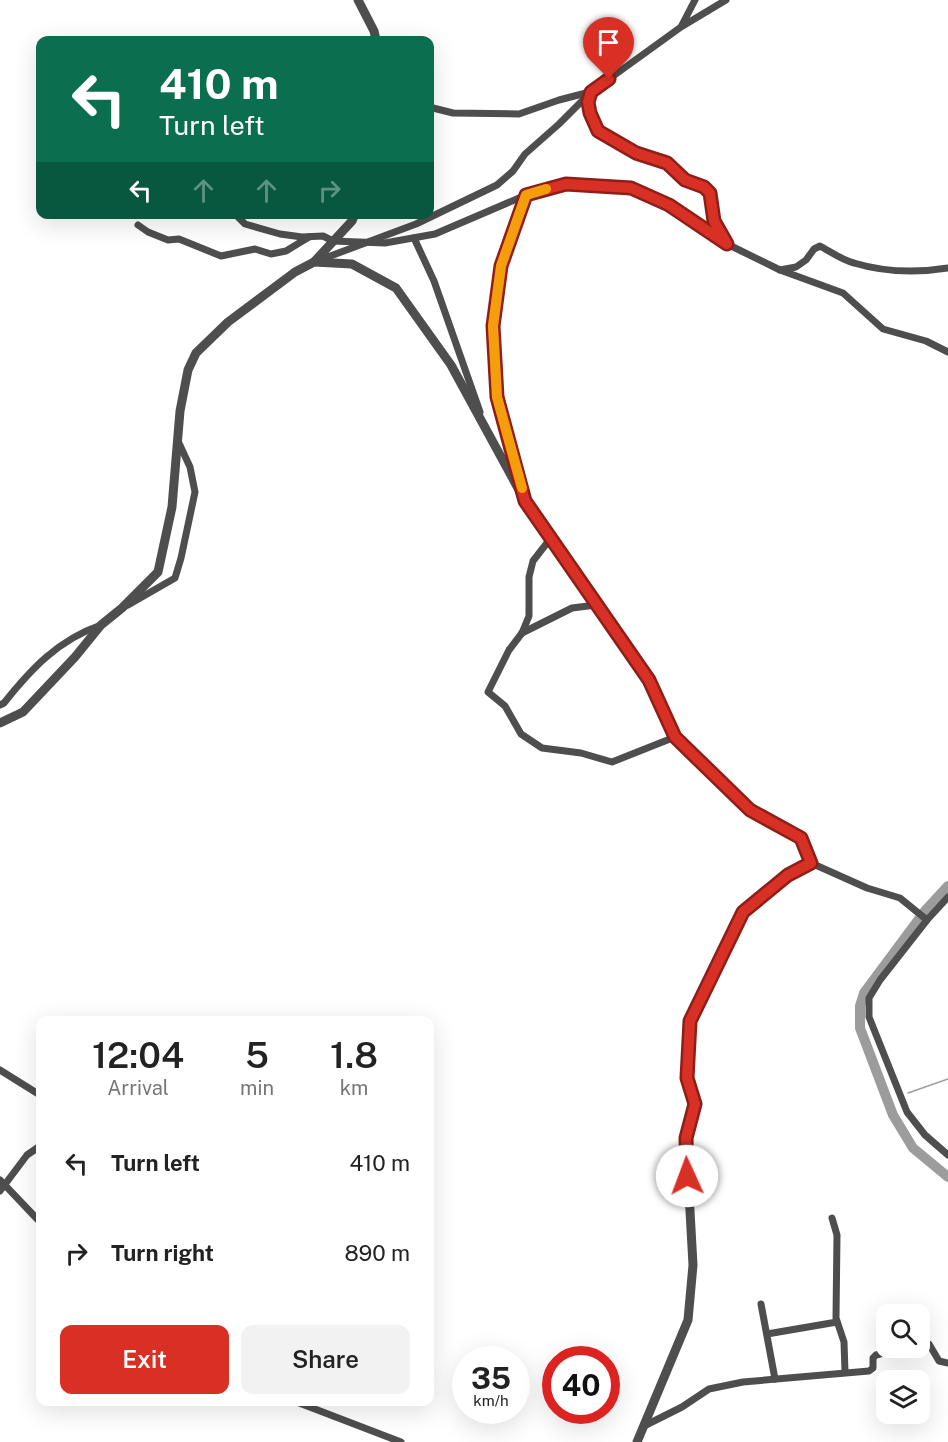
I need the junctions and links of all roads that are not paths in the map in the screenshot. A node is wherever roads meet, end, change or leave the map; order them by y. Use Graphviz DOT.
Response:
graph roads {
  1 [pos="358,0"];
  2 [pos="695,0"];
  3 [pos="726,0"];
  4 [pos="681,27"];
  5 [pos="375,36"];
  6 [pos="591,92"];
  7 [pos="434,108"];
  8 [pos="526,195"];
  9 [pos="434,215"];
  10 [pos="240,219"];
  11 [pos="352,219"];
  12 [pos="426,219"];
  13 [pos="138,225"];
  14 [pos="309,237"];
  15 [pos="414,238"];
  16 [pos="333,241"];
  17 [pos="361,243"];
  18 [pos="727,244"];
  19 [pos="314,262"];
  20 [pos="948,268"];
  21 [pos="780,270"];
  22 [pos="948,352"];
  23 [pos="484,425"];
  24 [pos="177,438"];
  25 [pos="525,501"];
  26 [pos="550,539"];
  27 [pos="596,605"];
  28 [pos="122,608"];
  29 [pos="100,625"];
  30 [pos="522,633"];
  31 [pos="0,705"];
  32 [pos="0,723"];
  33 [pos="675,737"];
  34 [pos="811,863"];
  35 [pos="948,897"];
  36 [pos="923,917"];
  37 [pos="0,1070"];
  38 [pos="36,1092"];
  39 [pos="36,1149"];
  40 [pos="948,1155"];
  41 [pos="2,1182"];
  42 [pos="0,1191"];
  43 [pos="36,1218"];
  44 [pos="832,1218"];
  45 [pos="761,1304"];
  46 [pos="837,1322"];
  47 [pos="767,1334"];
  48 [pos="930,1346"];
  49 [pos="876,1355"];
  50 [pos="948,1363"];
  51 [pos="845,1372"];
  52 [pos="775,1378"];
  53 [pos="307,1406"];
  54 [pos="644,1426"];
  55 [pos="401,1442"];
  56 [pos="637,1442"];
  1 -- 5 [label="street"];
  2 -- 4 [label="street"];
  3 -- 4 [label="street"];
  4 -- 6 [label="street"];
  6 -- 7 [label="street"];
  6 -- 9 [label="street"];
  6 -- 18 [label="street"];
  8 -- 15 [label="street"];
  8 -- 18 [label="street"];
  8 -- 25 [label="street"];
  10 -- 14 [label="street"];
  11 -- 16 [label="street"];
  12 -- 17 [label="street"];
  13 -- 14 [label="street"];
  14 -- 16 [label="street"];
  15 -- 17 [label="street"];
  15 -- 23 [label="street"];
  16 -- 17 [label="street"];
  16 -- 19 [label="street"];
  17 -- 19 [label="street"];
  18 -- 21 [label="street"];
  19 -- 23 [label="street"];
  19 -- 24 [label="street"];
  20 -- 21 [label="street"];
  21 -- 22 [label="street"];
  23 -- 25 [label="street"];
  24 -- 28 [label="street"];
  24 -- 28 [label="street"];
  25 -- 26 [label="street"];
  26 -- 27 [label="street"];
  26 -- 30 [label="street"];
  27 -- 30 [label="street"];
  27 -- 33 [label="street"];
  28 -- 29 [label="street"];
  29 -- 31 [label="street"];
  29 -- 32 [label="street"];
  30 -- 33 [label="street"];
  33 -- 34 [label="street"];
  34 -- 36 [label="street"];
  34 -- 54 [label="street"];
  35 -- 36 [label="street"];
  36 -- 40 [label="street"];
  37 -- 38 [label="street"];
  39 -- 41 [label="street"];
  41 -- 42 [label="street"];
  41 -- 43 [label="street"];
  44 -- 46 [label="street"];
  45 -- 47 [label="street"];
  46 -- 47 [label="street"];
  46 -- 51 [label="street"];
  47 -- 52 [label="street"];
  48 -- 50 [label="street"];
  49 -- 51 [label="street"];
  51 -- 52 [label="street"];
  52 -- 54 [label="street"];
  53 -- 55 [label="street"];
  54 -- 56 [label="street"];
}
